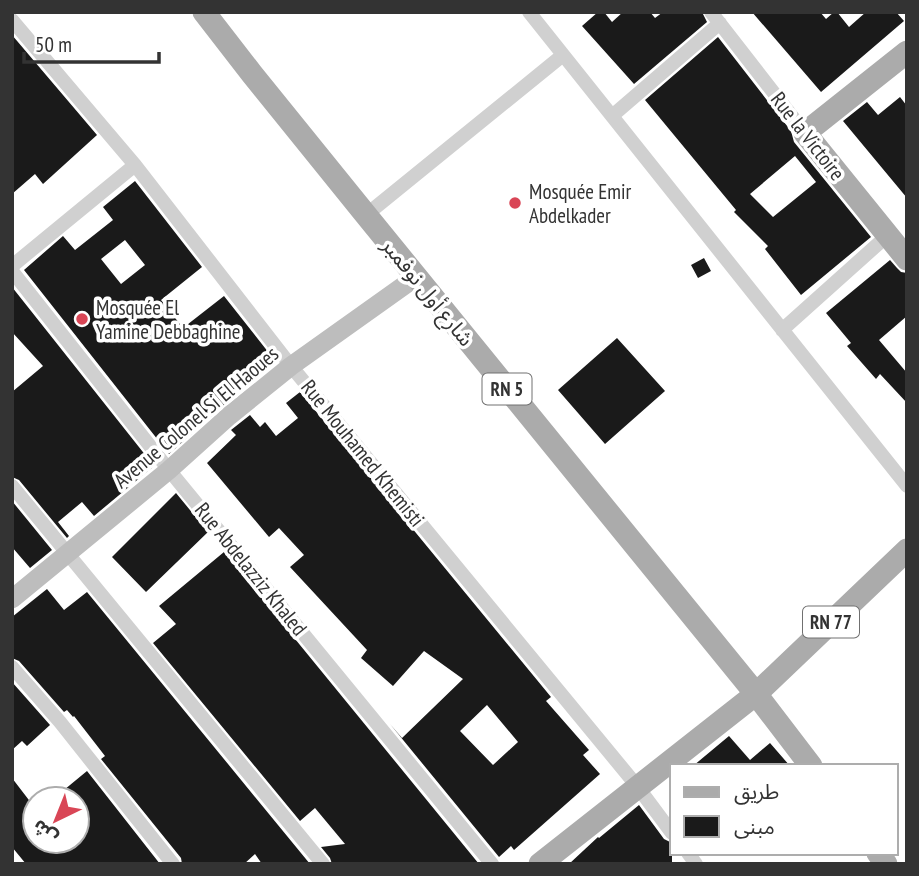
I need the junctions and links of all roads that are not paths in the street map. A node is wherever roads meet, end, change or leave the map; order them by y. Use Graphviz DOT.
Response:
graph roads {
  1 [pos="204,12"];
  2 [pos="529,12"];
  3 [pos="715,18"];
  4 [pos="12,20"];
  5 [pos="907,52"];
  6 [pos="563,55"];
  7 [pos="612,116"];
  8 [pos="805,133"];
  9 [pos="135,165"];
  10 [pos="366,215"];
  11 [pos="888,235"];
  12 [pos="907,259"];
  13 [pos="12,268"];
  14 [pos="416,278"];
  15 [pos="782,330"];
  16 [pos="291,366"];
  17 [pos="169,470"];
  18 [pos="12,486"];
  19 [pos="907,486"];
  20 [pos="907,550"];
  21 [pos="67,554"];
  22 [pos="12,600"];
  23 [pos="12,667"];
  24 [pos="756,694"];
  25 [pos="809,764"];
  26 [pos="637,786"];
  27 [pos="670,830"];
  28 [pos="173,864"];
  29 [pos="323,864"];
  30 [pos="492,864"];
  31 [pos="540,864"];
  1 -- 10 [label="main road, شارع أول نوفمبر / RN 5"];
  2 -- 6 [label="street"];
  3 -- 7 [label="street"];
  3 -- 8 [label="street, Rue la Victoire"];
  4 -- 9 [label="street, Rue Mouhamed Khemisti"];
  5 -- 8 [label="main road"];
  6 -- 7 [label="street"];
  6 -- 10 [label="street"];
  7 -- 15 [label="street"];
  8 -- 11 [label="main road, Rue la Victoire"];
  9 -- 13 [label="street"];
  9 -- 16 [label="street, Rue Mouhamed Khemisti"];
  10 -- 14 [label="main road, شارع أول نوفمبر / RN 5"];
  11 -- 12 [label="main road, Rue la Victoire"];
  11 -- 15 [label="street"];
  13 -- 17 [label="street, Rue Abdelazziz Khaled"];
  14 -- 16 [label="main road, Avenue Colonel Si El Haoues"];
  14 -- 24 [label="main road, شارع أول نوفمبر / RN 5"];
  15 -- 19 [label="street"];
  16 -- 17 [label="main road, Avenue Colonel Si El Haoues"];
  16 -- 26 [label="street, Rue Mouhamed Khemisti"];
  17 -- 21 [label="main road, Avenue Colonel Si El Haoues"];
  17 -- 30 [label="street, Rue Abdelazziz Khaled"];
  18 -- 21 [label="street"];
  20 -- 24 [label="main road, RN 77"];
  21 -- 22 [label="main road, Avenue Colonel Si El Haoues"];
  21 -- 29 [label="street"];
  23 -- 28 [label="street"];
  24 -- 25 [label="main road, شارع أول نوفمبر / RN 5"];
  24 -- 26 [label="main road"];
  26 -- 27 [label="street, Rue Mouhamed Khemisti"];
  26 -- 31 [label="main road"];
}
